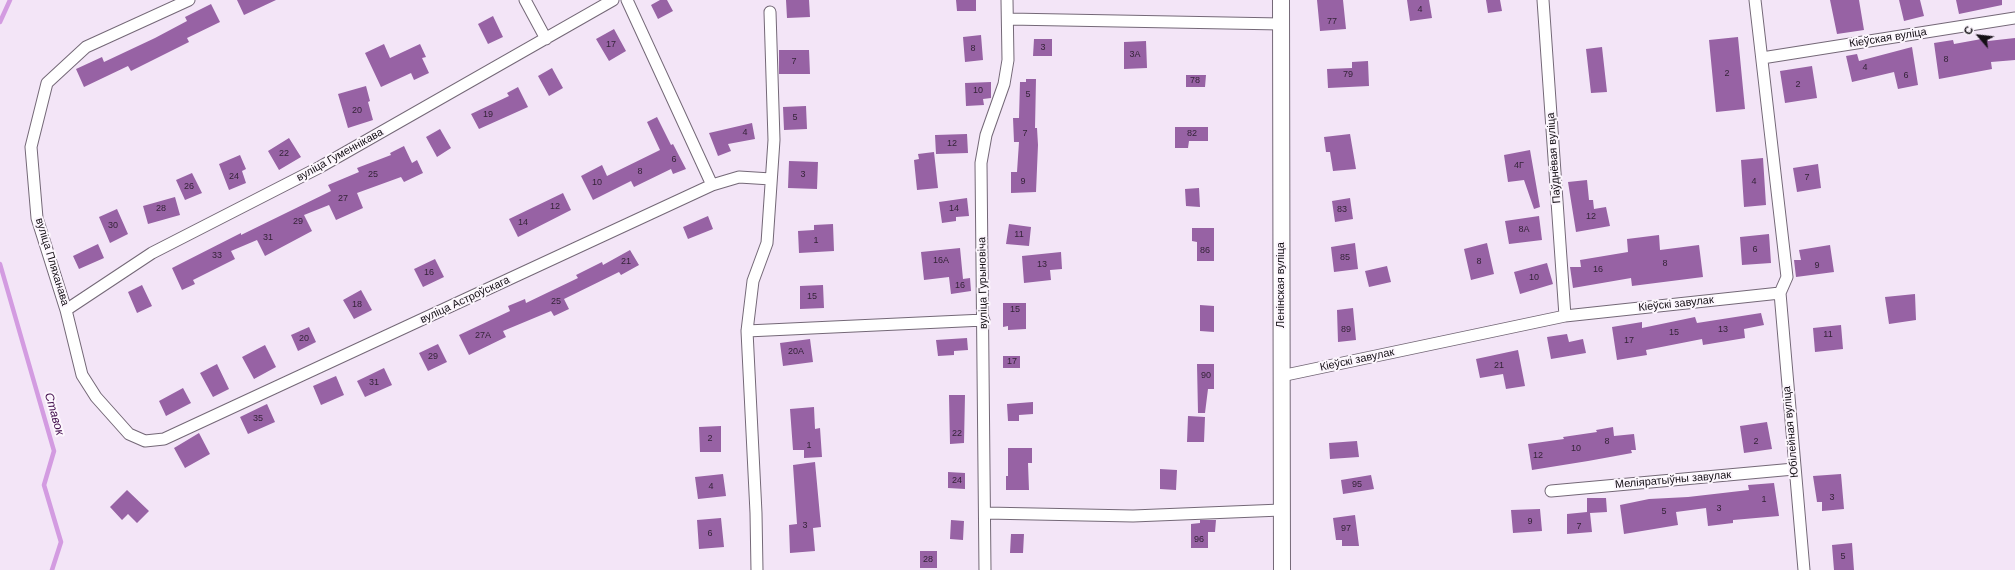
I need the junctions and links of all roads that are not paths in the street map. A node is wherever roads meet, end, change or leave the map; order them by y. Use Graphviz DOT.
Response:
graph roads {
  1 [pos="189,0"];
  2 [pos="526,0"];
  3 [pos="613,0"];
  4 [pos="627,0"];
  5 [pos="1008,0"];
  6 [pos="1281,0"];
  7 [pos="1543,0"];
  8 [pos="1755,0"];
  9 [pos="770,12"];
  10 [pos="2015,18"];
  11 [pos="1009,19"];
  12 [pos="1281,24"];
  13 [pos="546,39"];
  14 [pos="1762,58"];
  15 [pos="771,179"];
  16 [pos="712,185"];
  17 [pos="1780,293"];
  18 [pos="66,310"];
  19 [pos="1565,316"];
  20 [pos="984,320"];
  21 [pos="747,331"];
  22 [pos="1281,376"];
  23 [pos="164,439"];
  24 [pos="1794,469"];
  25 [pos="1551,491"];
  26 [pos="1281,510"];
  27 [pos="986,513"];
  28 [pos="757,570"];
  29 [pos="985,570"];
  30 [pos="1282,570"];
  31 [pos="1804,570"];
  1 -- 18 [label="street, вуліца Пляханава"];
  2 -- 13 [label="street"];
  3 -- 13 [label="street, вуліца Гуменнікава"];
  4 -- 16 [label="street"];
  5 -- 11 [label="street, вуліца Гурыновіча"];
  6 -- 12 [label="main road, Ленінская вуліца"];
  7 -- 19 [label="street, Паўднёвая вуліца"];
  8 -- 14 [label="street"];
  9 -- 15 [label="street"];
  10 -- 14 [label="street, Кіеўская вуліца"];
  11 -- 12 [label="street"];
  11 -- 20 [label="street, вуліца Гурыновіча"];
  12 -- 22 [label="main road, Ленінская вуліца"];
  13 -- 18 [label="street, вуліца Гуменнікава"];
  14 -- 17 [label="street"];
  15 -- 16 [label="street, вуліца Астроўскага"];
  15 -- 21 [label="street"];
  16 -- 23 [label="street, вуліца Астроўскага"];
  17 -- 19 [label="street, Кіеўскі завулак"];
  17 -- 24 [label="street, Юбілейная вуліца"];
  18 -- 23 [label="street, вуліца Пляханава"];
  19 -- 22 [label="street, Кіеўскі завулак"];
  20 -- 21 [label="street"];
  20 -- 27 [label="street, вуліца Гурыновіча"];
  21 -- 28 [label="street"];
  22 -- 26 [label="main road, Ленінская вуліца"];
  24 -- 25 [label="street, Меліяратыўны завулак"];
  24 -- 31 [label="street, Юбілейная вуліца"];
  26 -- 27 [label="street"];
  26 -- 30 [label="main road, Ленінская вуліца"];
  27 -- 29 [label="street, вуліца Гурыновіча"];
}
